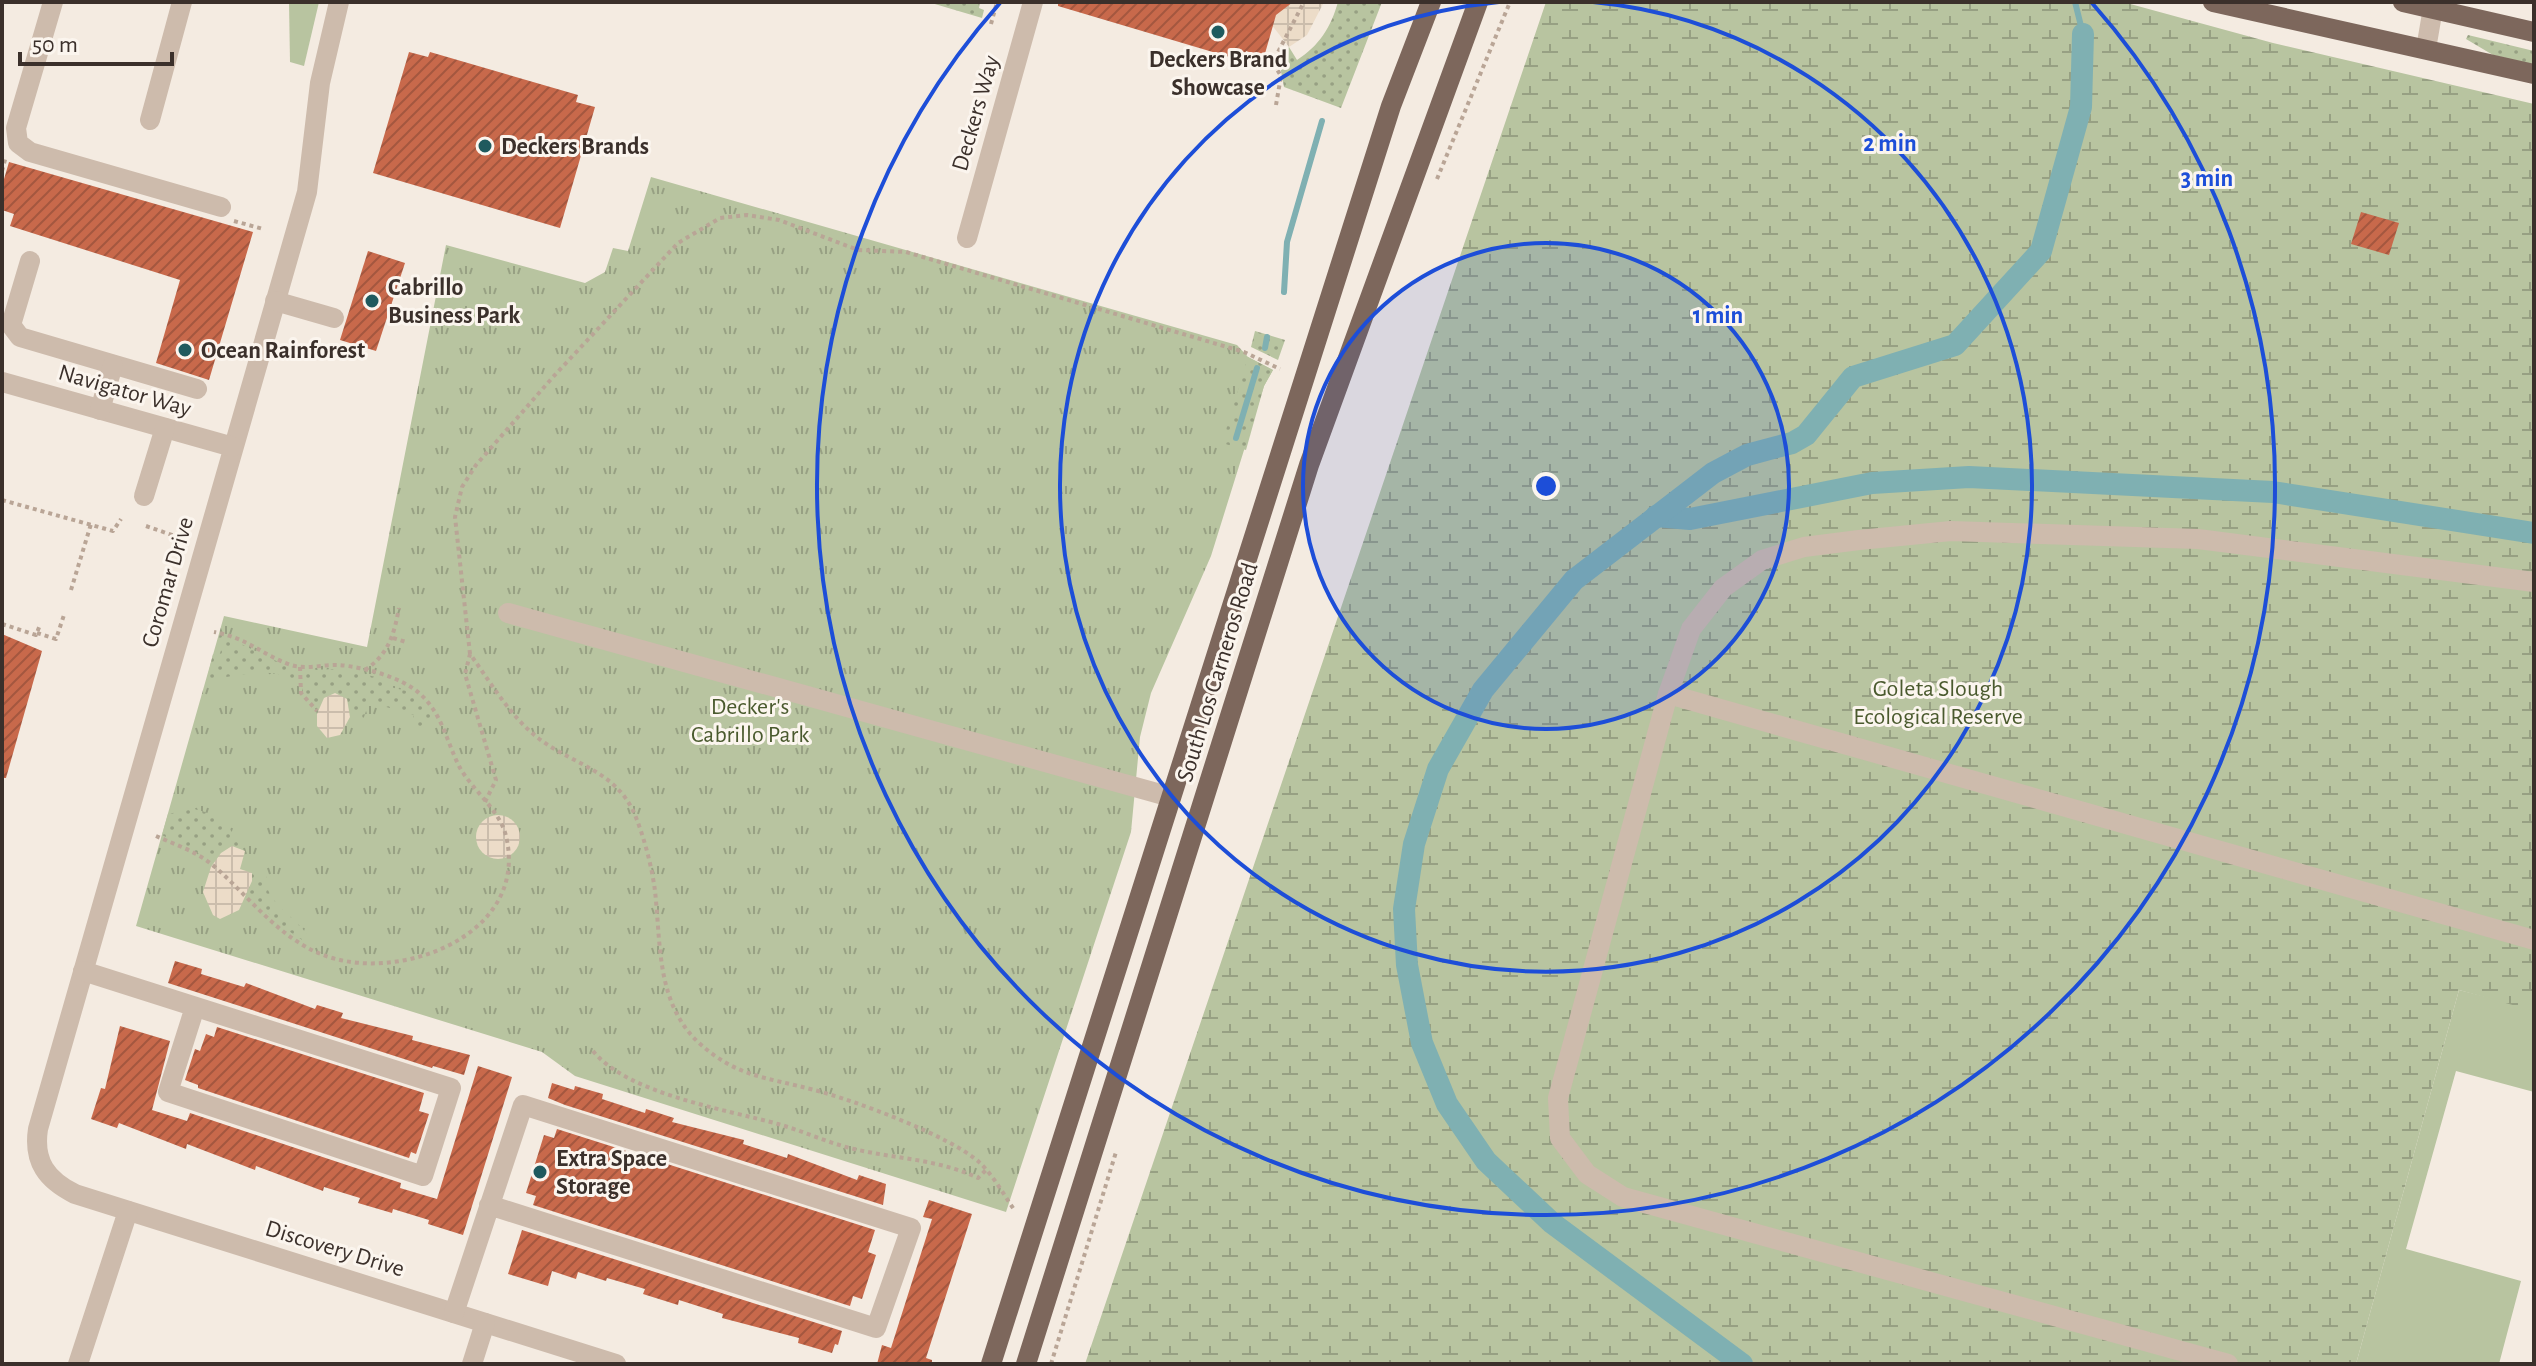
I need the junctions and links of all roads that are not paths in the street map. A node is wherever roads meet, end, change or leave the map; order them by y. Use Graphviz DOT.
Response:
graph roads {
  1 [pos="53,2"];
  2 [pos="182,2"];
  3 [pos="339,2"];
  4 [pos="1033,2"];
  5 [pos="1431,2"];
  6 [pos="1478,2"];
  7 [pos="2213,2"];
  8 [pos="2403,2"];
  9 [pos="2434,5"];
  10 [pos="2534,32"];
  11 [pos="2426,49"];
  12 [pos="2534,74"];
  13 [pos="150,120"];
  14 [pos="221,207"];
  15 [pos="967,238"];
  16 [pos="30,261"];
  17 [pos="275,301"];
  18 [pos="334,318"];
  19 [pos="113,365"];
  20 [pos="2,382"];
  21 [pos="197,389"];
  22 [pos="100,410"];
  23 [pos="165,428"];
  24 [pos="233,447"];
  25 [pos="144,496"];
  26 [pos="2534,582"];
  27 [pos="508,613"];
  28 [pos="1668,694"];
  29 [pos="1171,797"];
  30 [pos="2534,940"];
  31 [pos="83,971"];
  32 [pos="195,1007"];
  33 [pos="44,1171"];
  34 [pos="489,1205"];
  35 [pos="128,1211"];
  36 [pos="454,1313"];
  37 [pos="485,1323"];
  38 [pos="78,1364"];
  39 [pos="472,1364"];
  40 [pos="616,1364"];
  41 [pos="991,1364"];
  42 [pos="1026,1364"];
  43 [pos="2228,1364"];
  1 -- 14 [label="street"];
  2 -- 13 [label="street"];
  3 -- 17 [label="street, Coromar Drive"];
  4 -- 15 [label="street, Deckers Way"];
  5 -- 29 [label="main road, South Los Carneros Road"];
  6 -- 42 [label="main road, South Los Carneros Road"];
  7 -- 11 [label="main road"];
  8 -- 9 [label="main road"];
  9 -- 10 [label="main road"];
  9 -- 11 [label="street"];
  11 -- 12 [label="main road"];
  16 -- 19 [label="street"];
  17 -- 18 [label="street"];
  17 -- 24 [label="street, Coromar Drive"];
  19 -- 21 [label="street"];
  19 -- 22 [label="street"];
  20 -- 22 [label="street, Navigator Way"];
  22 -- 23 [label="street, Navigator Way"];
  23 -- 24 [label="street, Navigator Way"];
  23 -- 25 [label="street"];
  24 -- 31 [label="street, Coromar Drive"];
  26 -- 28 [label="street"];
  27 -- 29 [label="street"];
  28 -- 30 [label="street"];
  28 -- 43 [label="street"];
  29 -- 41 [label="main road, South Los Carneros Road"];
  31 -- 32 [label="street"];
  31 -- 33 [label="street, Coromar Drive"];
  32 -- 32 [label="street"];
  33 -- 35 [label="street, Discovery Drive"];
  34 -- 34 [label="street"];
  34 -- 36 [label="street"];
  35 -- 36 [label="street, Discovery Drive"];
  35 -- 38 [label="street"];
  36 -- 37 [label="street, Discovery Drive"];
  37 -- 39 [label="street"];
  37 -- 40 [label="street, Discovery Drive"];
}
